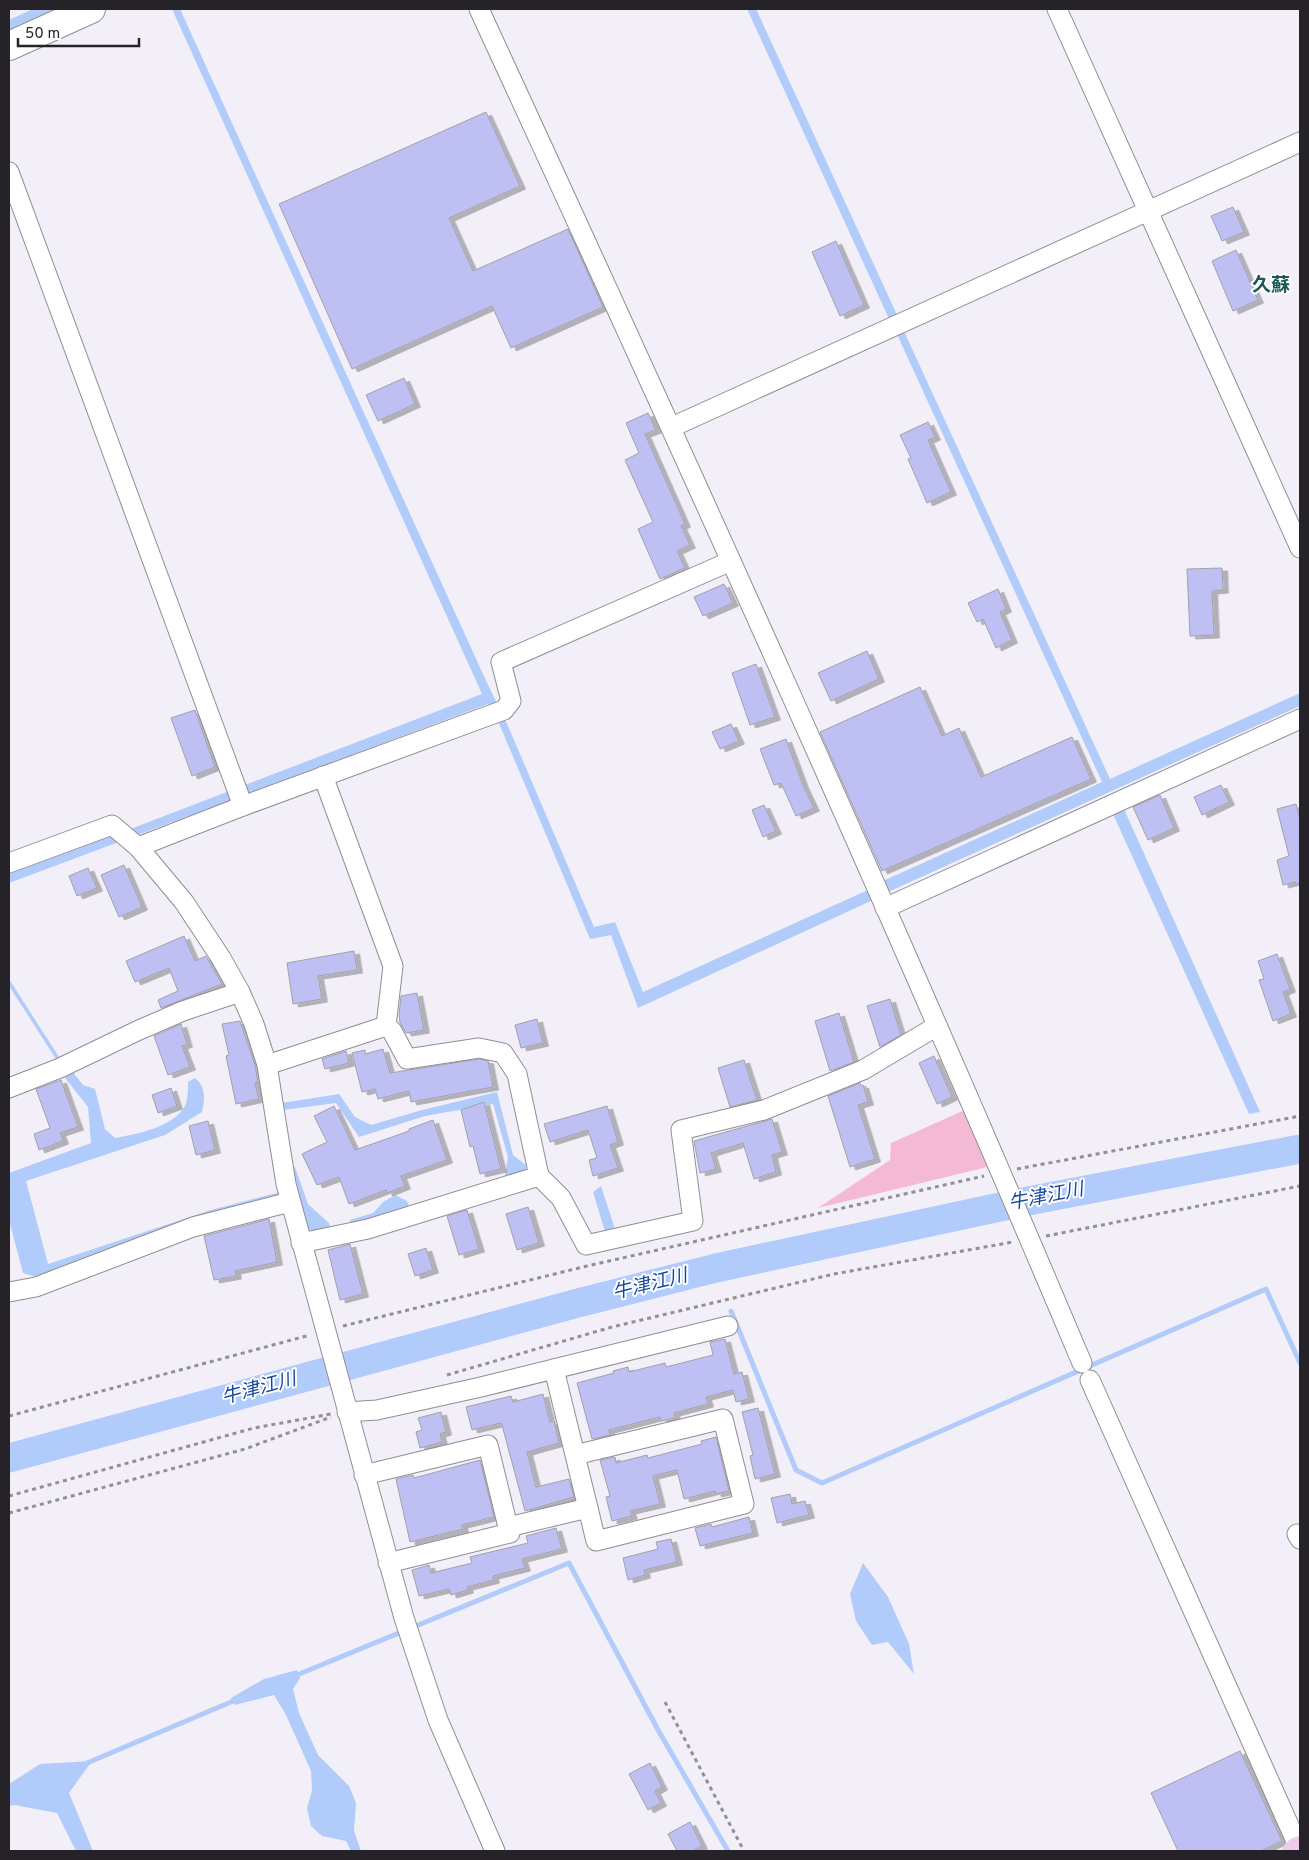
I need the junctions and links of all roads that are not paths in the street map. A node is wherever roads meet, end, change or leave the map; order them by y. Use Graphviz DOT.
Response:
graph roads {
  1 [pos="90,9"];
  2 [pos="479,9"];
  3 [pos="1057,9"];
  4 [pos="9,46"];
  5 [pos="1300,142"];
  6 [pos="9,172"];
  7 [pos="1148,211"];
  8 [pos="672,427"];
  9 [pos="1300,548"];
  10 [pos="731,561"];
  11 [pos="1300,719"];
  12 [pos="323,776"];
  13 [pos="243,806"];
  14 [pos="130,840"];
  15 [pos="9,863"];
  16 [pos="885,908"];
  17 [pos="240,992"];
  18 [pos="386,1026"];
  19 [pos="937,1026"];
  20 [pos="267,1065"];
  21 [pos="9,1088"];
  22 [pos="539,1176"];
  23 [pos="290,1202"];
  24 [pos="301,1243"];
  25 [pos="9,1292"];
  26 [pos="728,1326"];
  27 [pos="554,1369"];
  28 [pos="347,1412"];
  29 [pos="575,1455"];
  30 [pos="364,1475"];
  31 [pos="588,1508"];
  32 [pos="508,1527"];
  33 [pos="388,1563"];
  34 [pos="1299,1850"];
  35 [pos="495,1851"];
  1 -- 4 [label="street"];
  2 -- 8 [label="street"];
  3 -- 7 [label="street"];
  5 -- 7 [label="street"];
  6 -- 13 [label="street"];
  7 -- 8 [label="street"];
  7 -- 9 [label="street"];
  8 -- 10 [label="street"];
  10 -- 12 [label="street"];
  10 -- 16 [label="street"];
  11 -- 16 [label="street"];
  12 -- 13 [label="street"];
  12 -- 18 [label="street"];
  13 -- 14 [label="street"];
  14 -- 15 [label="street"];
  14 -- 17 [label="street"];
  16 -- 19 [label="street"];
  17 -- 20 [label="street"];
  17 -- 21 [label="street"];
  18 -- 20 [label="street"];
  18 -- 22 [label="street"];
  19 -- 22 [label="street"];
  19 -- 34 [label="street"];
  20 -- 23 [label="street"];
  22 -- 24 [label="street"];
  23 -- 24 [label="street"];
  23 -- 25 [label="street"];
  24 -- 28 [label="street"];
  26 -- 27 [label="street"];
  27 -- 28 [label="street"];
  27 -- 29 [label="street"];
  28 -- 30 [label="street"];
  29 -- 31 [label="street"];
  29 -- 31 [label="street"];
  30 -- 32 [label="street"];
  30 -- 33 [label="street"];
  31 -- 32 [label="street"];
  32 -- 33 [label="street"];
  33 -- 35 [label="street"];
}
